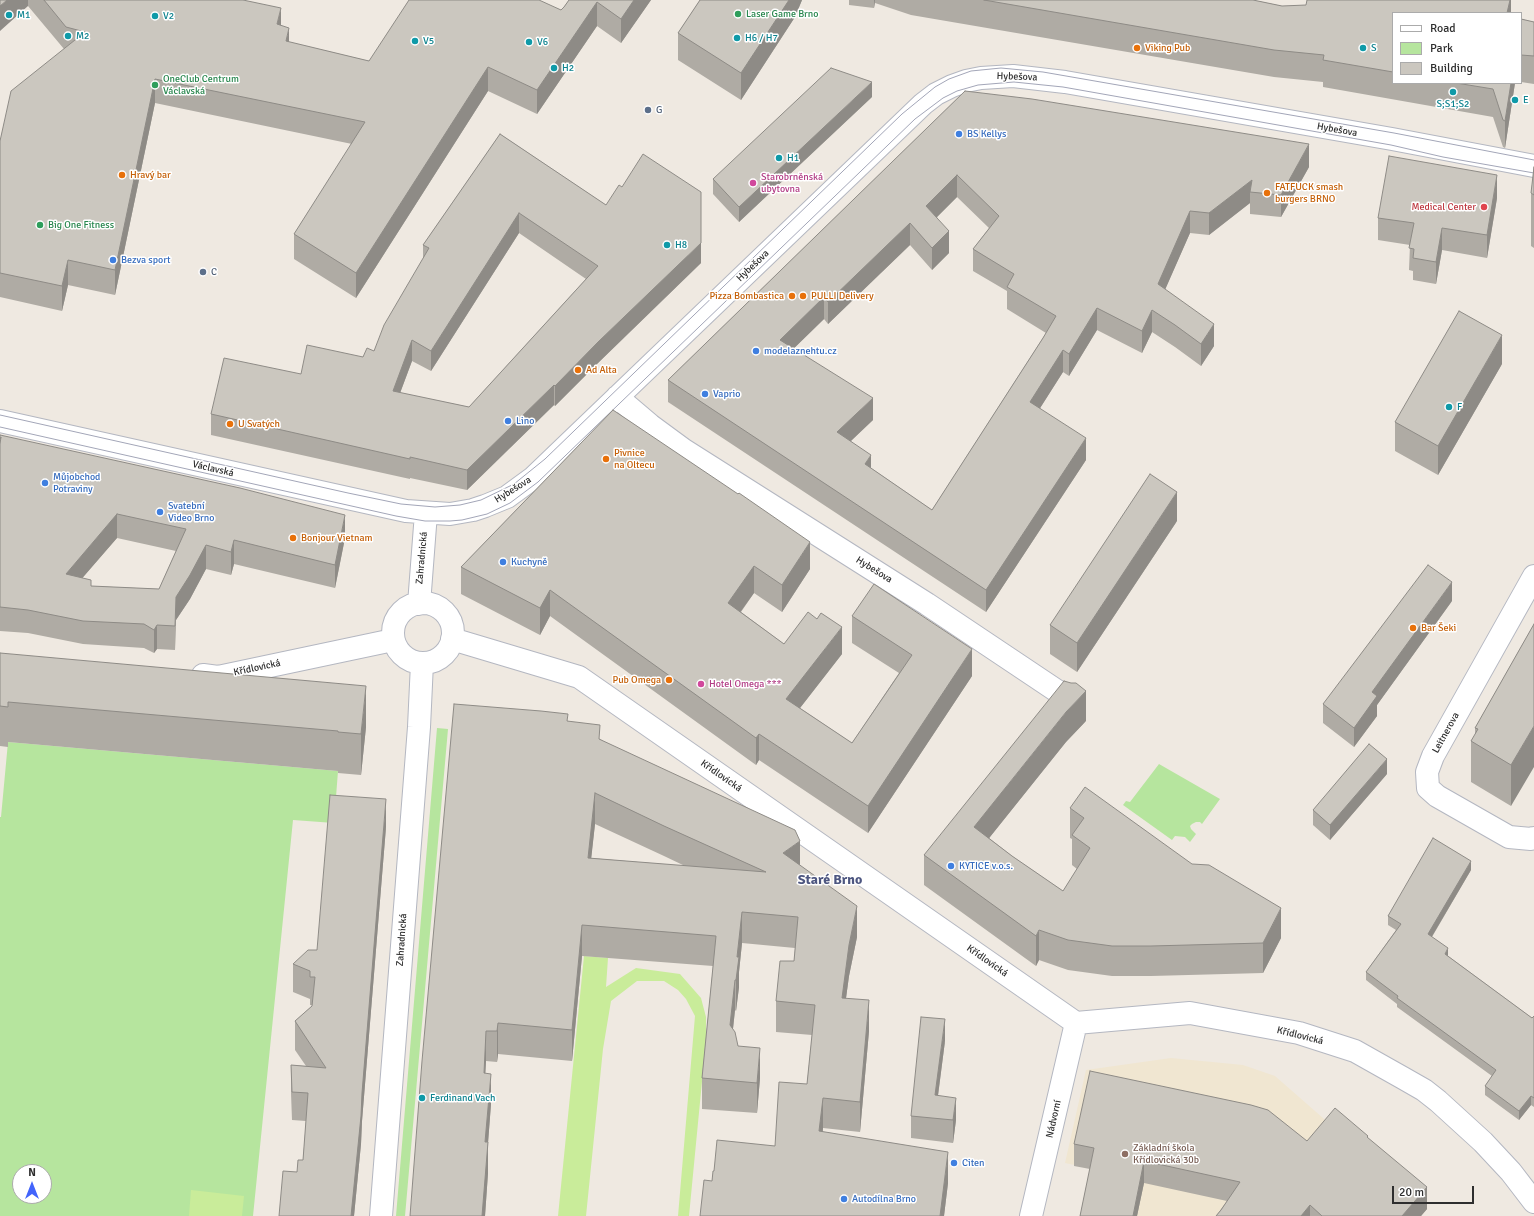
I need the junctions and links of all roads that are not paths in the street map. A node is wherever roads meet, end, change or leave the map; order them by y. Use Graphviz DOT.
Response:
graph roads {
  1 [pos="1534,166"];
  2 [pos="618,397"];
  3 [pos="0,421"];
  4 [pos="426,513"];
  5 [pos="1534,576"];
  6 [pos="419,604"];
  7 [pos="452,639"];
  8 [pos="393,640"];
  9 [pos="422,663"];
  10 [pos="187,674"];
  11 [pos="1072,701"];
  12 [pos="1534,838"];
  13 [pos="1076,1023"];
  14 [pos="1532,1195"];
  15 [pos="381,1216"];
  16 [pos="1031,1216"];
  1 -- 2 [label="street, Hybešova"];
  2 -- 4 [label="street, Hybešova"];
  2 -- 11 [label="street, Hybešova"];
  3 -- 4 [label="street, Václavská"];
  4 -- 6 [label="street, Zahradnická"];
  5 -- 12 [label="street, Leitnerova"];
  6 -- 7 [label="street"];
  6 -- 8 [label="street"];
  7 -- 9 [label="street"];
  7 -- 13 [label="street, Křídlovická"];
  8 -- 9 [label="street"];
  8 -- 10 [label="street, Křídlovická"];
  9 -- 15 [label="street, Zahradnická"];
  13 -- 14 [label="street, Křídlovická"];
  13 -- 16 [label="street, Nádvorní"];
}
